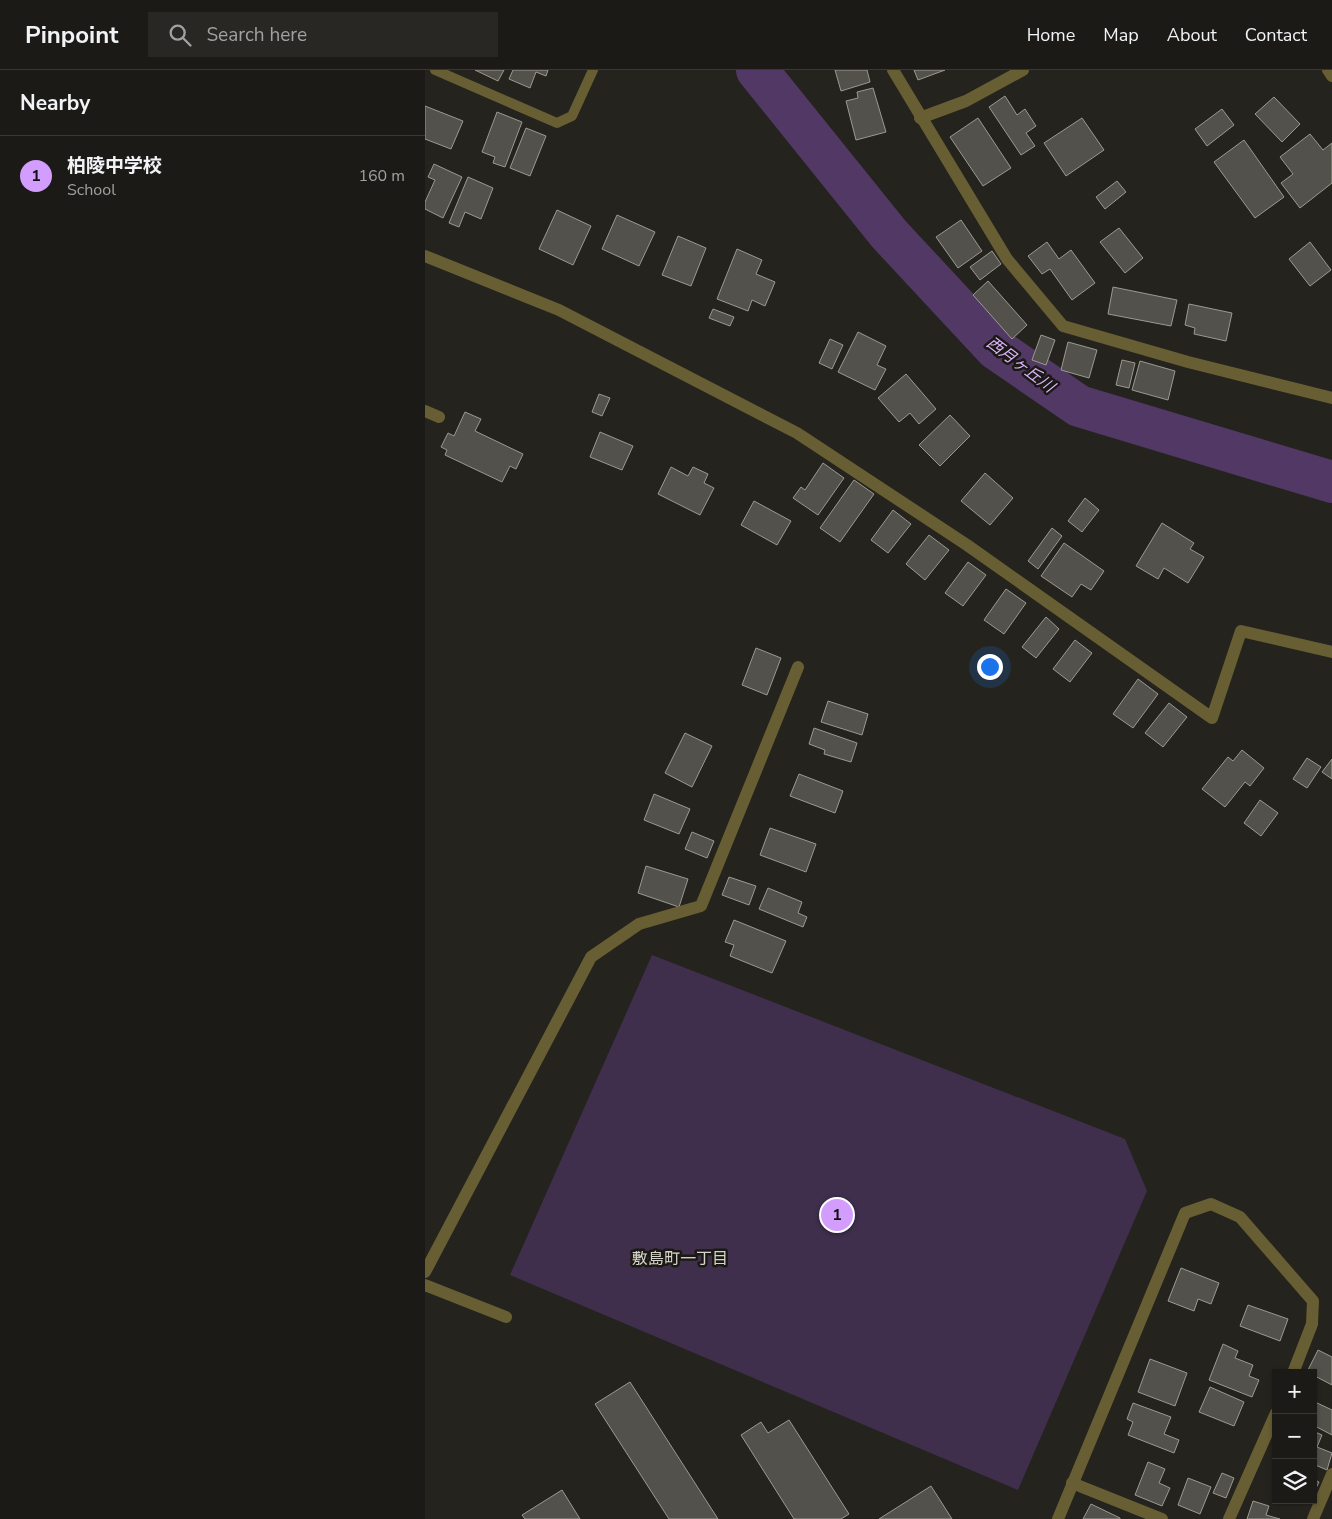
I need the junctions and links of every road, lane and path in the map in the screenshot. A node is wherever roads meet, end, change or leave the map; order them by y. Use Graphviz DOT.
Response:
graph roads {
  1 [pos="435,70"];
  2 [pos="593,70"];
  3 [pos="893,70"];
  4 [pos="1023,70"];
  5 [pos="1328,70"];
  6 [pos="1332,76"];
  7 [pos="920,118"];
  8 [pos="425,256"];
  9 [pos="1332,398"];
  10 [pos="425,411"];
  11 [pos="439,417"];
  12 [pos="1332,652"];
  13 [pos="798,667"];
  14 [pos="425,1272"];
  15 [pos="425,1285"];
  16 [pos="506,1317"];
  17 [pos="1295,1369"];
  18 [pos="1276,1414"];
  19 [pos="1332,1474"];
  20 [pos="1072,1483"];
  21 [pos="1058,1519"];
  22 [pos="1162,1519"];
  23 [pos="1229,1519"];
  24 [pos="1313,1519"];
  1 -- 2 [label="lane"];
  3 -- 7 [label="street"];
  4 -- 7 [label="street"];
  5 -- 6 [label="street"];
  7 -- 9 [label="street"];
  8 -- 12 [label="street"];
  10 -- 11 [label="street"];
  13 -- 14 [label="street"];
  15 -- 16 [label="street"];
  17 -- 20 [label="street"];
  18 -- 23 [label="street"];
  19 -- 24 [label="street"];
  20 -- 21 [label="street"];
  20 -- 22 [label="street"];
}
